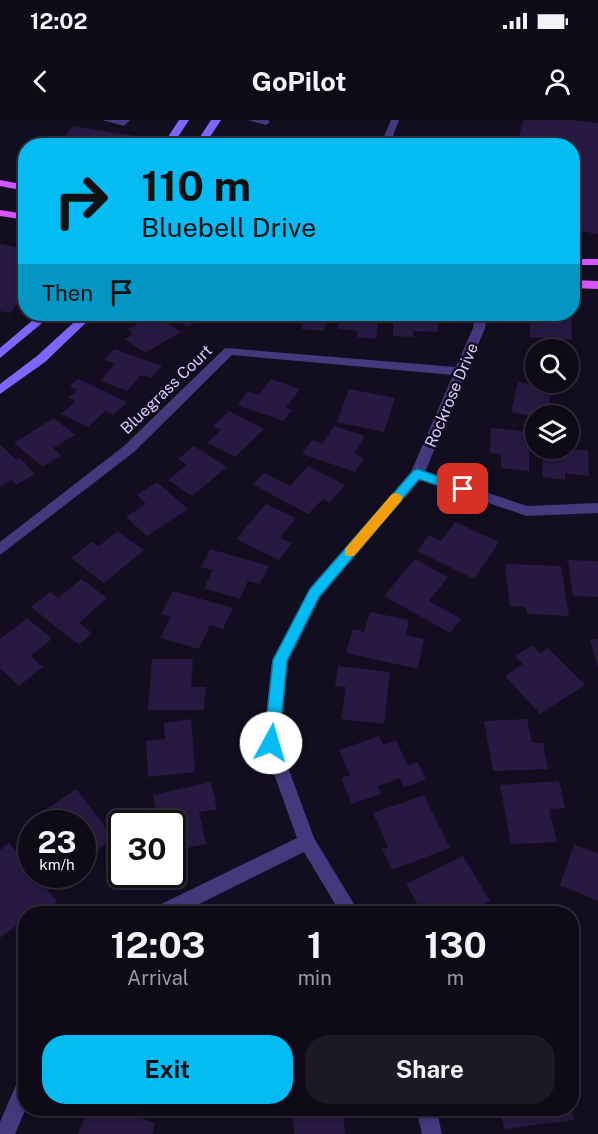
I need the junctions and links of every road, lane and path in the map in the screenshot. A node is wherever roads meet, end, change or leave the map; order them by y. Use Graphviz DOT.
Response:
graph roads {
  1 [pos="106,120"];
  2 [pos="126,120"];
  3 [pos="184,120"];
  4 [pos="216,120"];
  5 [pos="252,120"];
  6 [pos="395,120"];
  7 [pos="266,122"];
  8 [pos="173,138"];
  9 [pos="204,138"];
  10 [pos="387,138"];
  11 [pos="0,183"];
  12 [pos="18,186"];
  13 [pos="0,213"];
  14 [pos="18,216"];
  15 [pos="580,261"];
  16 [pos="598,262"];
  17 [pos="580,284"];
  18 [pos="598,285"];
  19 [pos="39,321"];
  20 [pos="82,321"];
  21 [pos="480,321"];
  22 [pos="0,354"];
  23 [pos="460,372"];
  24 [pos="0,390"];
  25 [pos="417,474"];
  26 [pos="598,508"];
  27 [pos="0,550"];
  28 [pos="307,842"];
  29 [pos="175,906"];
  30 [pos="346,906"];
  31 [pos="18,1104"];
  32 [pos="428,1116"];
  33 [pos="5,1134"];
  34 [pos="432,1134"];
  1 -- 2 [label="lane"];
  3 -- 8 [label="main road"];
  4 -- 9 [label="main road"];
  5 -- 7 [label="lane"];
  6 -- 10 [label="lane"];
  11 -- 12 [label="main road"];
  13 -- 14 [label="main road"];
  15 -- 16 [label="main road"];
  17 -- 18 [label="main road"];
  19 -- 22 [label="main road"];
  20 -- 24 [label="main road"];
  21 -- 23 [label="street, Rockrose Drive"];
  23 -- 25 [label="street, Rockrose Drive"];
  23 -- 27 [label="street, Bluegrass Court"];
  25 -- 26 [label="street"];
  25 -- 28 [label="street, Rockrose Drive"];
  28 -- 29 [label="street"];
  28 -- 30 [label="street, Rockrose Drive"];
  31 -- 33 [label="street"];
  32 -- 34 [label="street"];
}
